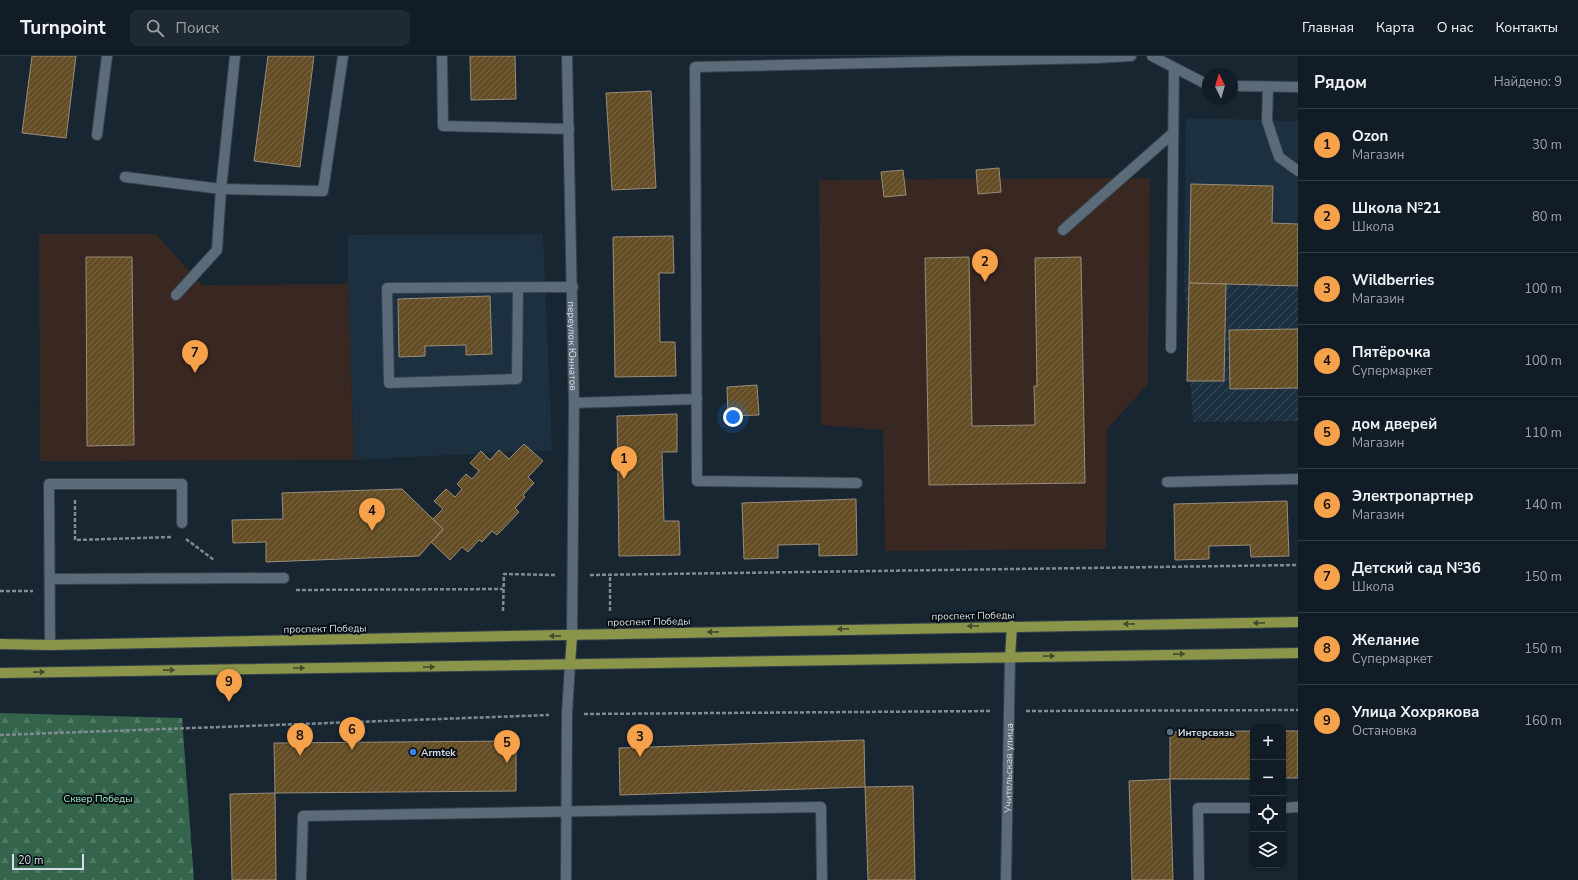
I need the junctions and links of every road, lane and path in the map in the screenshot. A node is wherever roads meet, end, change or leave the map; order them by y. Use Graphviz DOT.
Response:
graph roads {
  1 [pos="107,56"];
  2 [pos="235,56"];
  3 [pos="343,56"];
  4 [pos="442,56"];
  5 [pos="567,56"];
  6 [pos="1131,56"];
  7 [pos="1152,56"];
  8 [pos="1097,57"];
  9 [pos="763,61"];
  10 [pos="1174,68"];
  11 [pos="1202,83"];
  12 [pos="1238,86"];
  13 [pos="1268,87"];
  14 [pos="1298,87"];
  15 [pos="569,129"];
  16 [pos="1173,133"];
  17 [pos="97,135"];
  18 [pos="1298,171"];
  19 [pos="125,177"];
  20 [pos="220,189"];
  21 [pos="1063,230"];
  22 [pos="573,287"];
  23 [pos="518,288"];
  24 [pos="176,295"];
  25 [pos="1172,348"];
  26 [pos="697,399"];
  27 [pos="574,403"];
  28 [pos="1298,479"];
  29 [pos="1168,482"];
  30 [pos="857,483"];
  31 [pos="74,484"];
  32 [pos="182,523"];
  33 [pos="183,536"];
  34 [pos="176,537"];
  35 [pos="1298,566"];
  36 [pos="573,575"];
  37 [pos="610,575"];
  38 [pos="238,578"];
  39 [pos="284,578"];
  40 [pos="50,579"];
  41 [pos="504,611"];
  42 [pos="610,611"];
  43 [pos="1298,622"];
  44 [pos="1012,626"];
  45 [pos="572,636"];
  46 [pos="0,644"];
  47 [pos="50,645"];
  48 [pos="1298,653"];
  49 [pos="1010,656"];
  50 [pos="570,664"];
  51 [pos="0,673"];
  52 [pos="1298,710"];
  53 [pos="1010,711"];
  54 [pos="567,714"];
  55 [pos="0,735"];
  56 [pos="1298,807"];
  57 [pos="1250,808"];
  58 [pos="1286,808"];
  59 [pos="566,811"];
  60 [pos="301,880"];
  61 [pos="566,880"];
  62 [pos="822,880"];
  63 [pos="1006,880"];
  64 [pos="1199,880"];
  1 -- 17 [label="street"];
  2 -- 20 [label="street"];
  3 -- 20 [label="street"];
  4 -- 15 [label="street"];
  5 -- 15 [label="street, переулок Юннатов"];
  6 -- 8 [label="street"];
  7 -- 10 [label="street"];
  8 -- 9 [label="street"];
  9 -- 26 [label="street"];
  10 -- 11 [label="street"];
  10 -- 16 [label="street"];
  12 -- 13 [label="street"];
  13 -- 14 [label="street"];
  13 -- 18 [label="street"];
  15 -- 22 [label="street, переулок Юннатов"];
  16 -- 21 [label="street"];
  16 -- 25 [label="street"];
  19 -- 20 [label="street"];
  20 -- 24 [label="street"];
  22 -- 23 [label="street"];
  22 -- 27 [label="street, переулок Юннатов"];
  23 -- 23 [label="street"];
  26 -- 27 [label="street"];
  26 -- 30 [label="street"];
  27 -- 36 [label="street, переулок Юннатов"];
  28 -- 29 [label="street"];
  31 -- 32 [label="street"];
  31 -- 34 [label="path"];
  31 -- 40 [label="street"];
  33 -- 38 [label="path"];
  35 -- 37 [label="path"];
  36 -- 37 [label="path"];
  36 -- 41 [label="path"];
  36 -- 45 [label="street, переулок Юннатов"];
  37 -- 42 [label="path"];
  38 -- 39 [label="street"];
  38 -- 40 [label="street"];
  40 -- 47 [label="street"];
  43 -- 44 [label="main road, проспект Победы, one-way"];
  44 -- 45 [label="main road, проспект Победы, one-way"];
  44 -- 49 [label="main road"];
  45 -- 47 [label="main road, проспект Победы, one-way"];
  45 -- 50 [label="main road"];
  46 -- 47 [label="main road, проспект Победы"];
  49 -- 48 [label="main road, one-way"];
  49 -- 50 [label="main road"];
  49 -- 53 [label="street, Учительская улица"];
  51 -- 50 [label="main road, one-way"];
  50 -- 54 [label="street"];
  52 -- 53 [label="path"];
  53 -- 54 [label="path"];
  53 -- 63 [label="street, Учительская улица"];
  54 -- 55 [label="path"];
  54 -- 59 [label="street"];
  56 -- 58 [label="street"];
  57 -- 64 [label="street"];
  59 -- 60 [label="street"];
  59 -- 61 [label="street"];
  59 -- 62 [label="street"];
}
